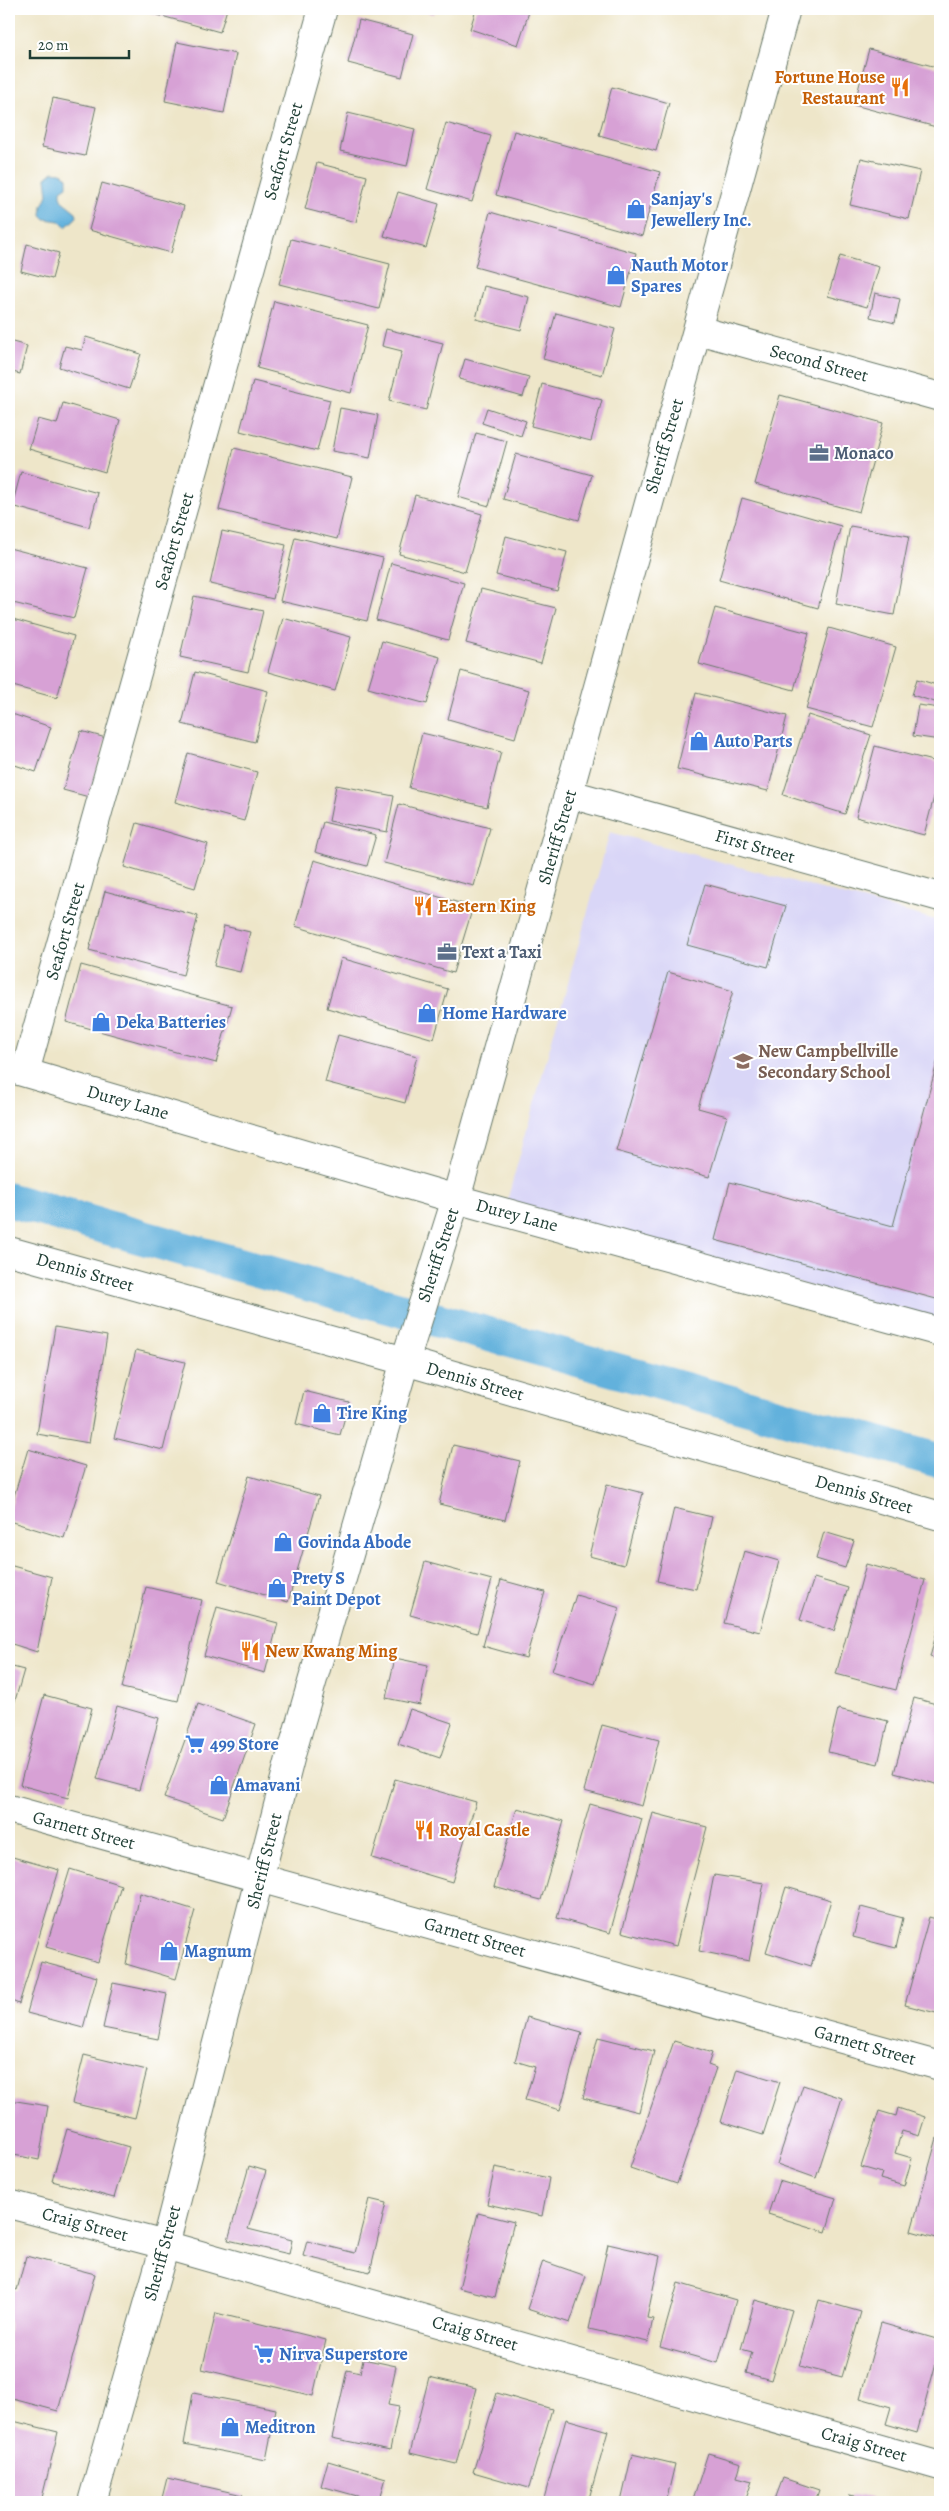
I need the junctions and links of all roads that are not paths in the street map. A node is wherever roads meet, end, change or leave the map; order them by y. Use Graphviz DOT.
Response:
graph roads {
  1 [pos="323,9"];
  2 [pos="786,9"];
  3 [pos="698,330"];
  4 [pos="940,397"];
  5 [pos="570,794"];
  6 [pos="940,897"];
  7 [pos="17,1070"];
  8 [pos="456,1198"];
  9 [pos="9,1251"];
  10 [pos="940,1332"];
  11 [pos="405,1361"];
  12 [pos="940,1516"];
  13 [pos="9,1809"];
  14 [pos="260,1878"];
  15 [pos="940,2066"];
  16 [pos="9,2204"];
  17 [pos="165,2245"];
  18 [pos="940,2466"];
  19 [pos="92,2502"];
  1 -- 7 [label="street, Seafort Street"];
  2 -- 3 [label="street, Sheriff Street"];
  3 -- 4 [label="street, Second Street"];
  3 -- 5 [label="street, Sheriff Street"];
  5 -- 6 [label="street, First Street"];
  5 -- 8 [label="street, Sheriff Street"];
  7 -- 8 [label="street, Durey Lane"];
  8 -- 10 [label="street, Durey Lane"];
  8 -- 11 [label="street, Sheriff Street"];
  9 -- 11 [label="street, Dennis Street"];
  11 -- 12 [label="street, Dennis Street"];
  11 -- 14 [label="street, Sheriff Street"];
  13 -- 14 [label="street, Garnett Street"];
  14 -- 15 [label="street, Garnett Street"];
  14 -- 17 [label="street, Sheriff Street"];
  16 -- 17 [label="street, Craig Street"];
  17 -- 18 [label="street, Craig Street"];
  17 -- 19 [label="street, Sheriff Street"];
}
